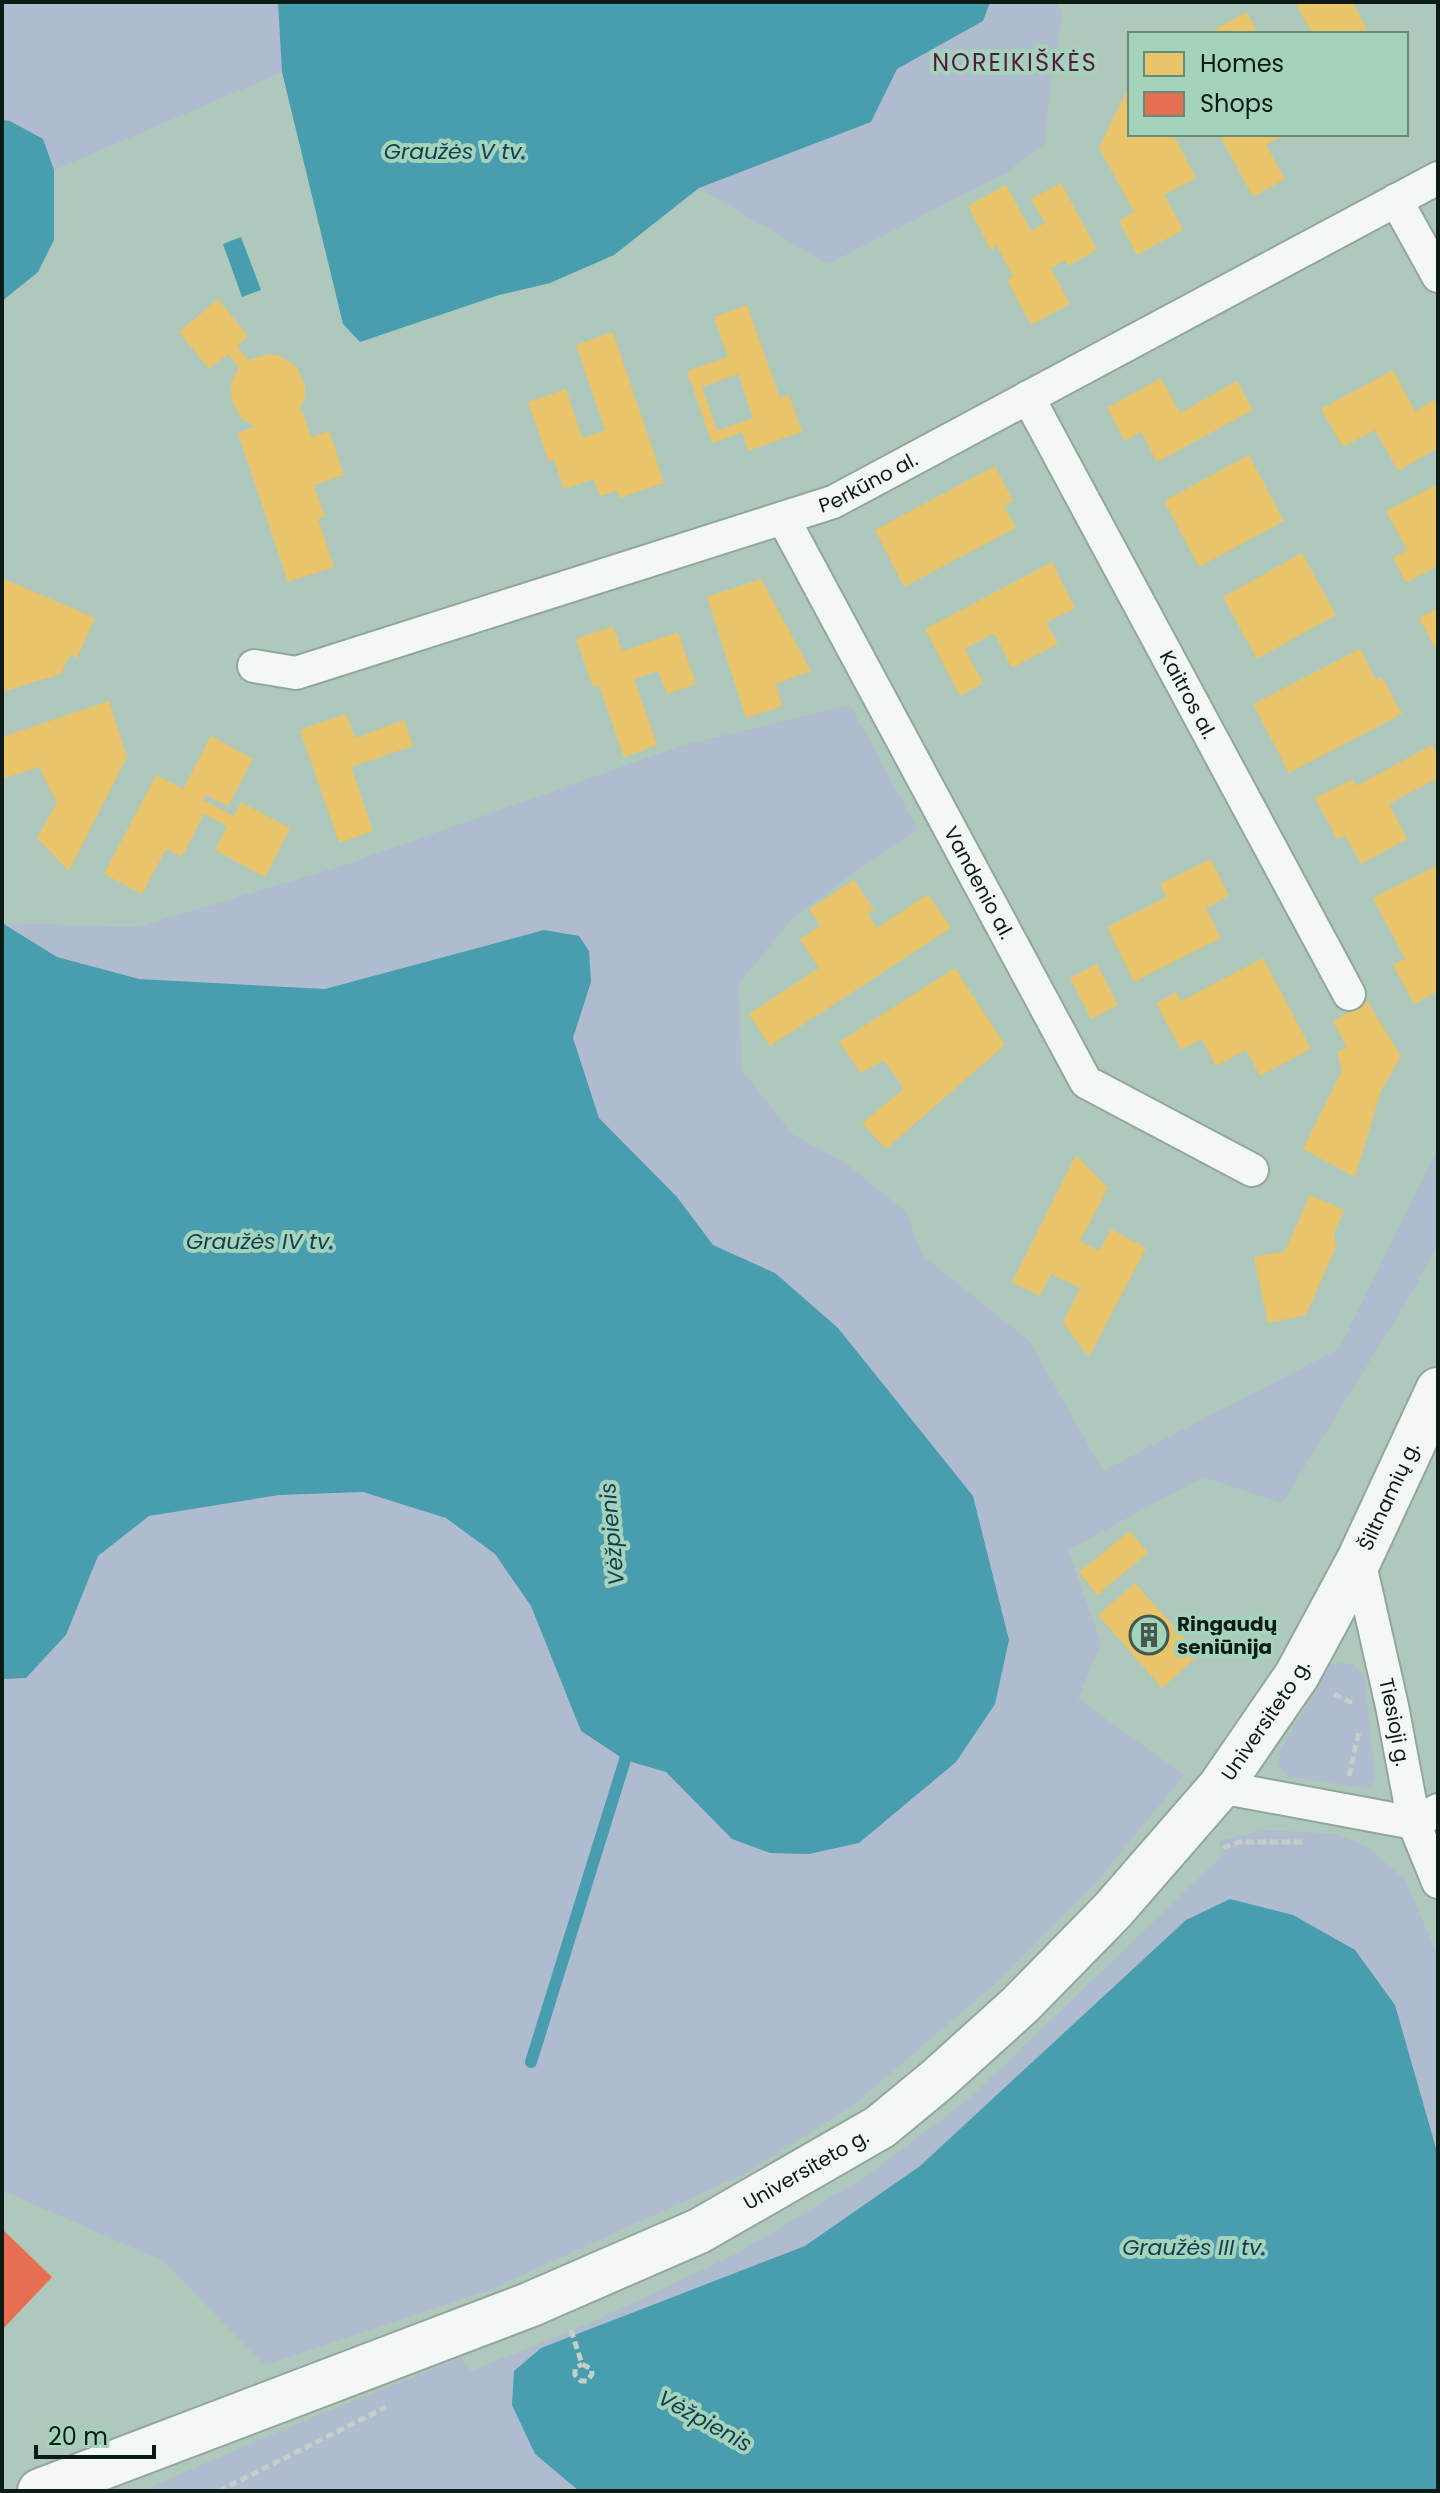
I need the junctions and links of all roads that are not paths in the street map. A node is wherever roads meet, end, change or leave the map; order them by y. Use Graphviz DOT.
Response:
graph roads {
  1 [pos="1438,178"];
  2 [pos="1396,200"];
  3 [pos="1438,276"];
  4 [pos="1028,397"];
  5 [pos="783,518"];
  6 [pos="254,666"];
  7 [pos="1349,994"];
  8 [pos="1252,1170"];
  9 [pos="1438,1390"];
  10 [pos="1359,1560"];
  11 [pos="1220,1787"];
  12 [pos="1426,1816"];
  13 [pos="1438,1882"];
  14 [pos="40,2491"];
  1 -- 2 [label="street, Perkūno al."];
  2 -- 3 [label="street"];
  2 -- 4 [label="street, Perkūno al."];
  4 -- 5 [label="street, Perkūno al."];
  4 -- 7 [label="street, Kaitros al."];
  5 -- 6 [label="street, Perkūno al."];
  5 -- 8 [label="street, Vandenio al."];
  9 -- 10 [label="main road, Šiltnamių g."];
  10 -- 11 [label="main road, Universiteto g."];
  10 -- 12 [label="street, Tiesioji g."];
  11 -- 12 [label="street"];
  11 -- 14 [label="main road, Universiteto g."];
  12 -- 13 [label="street, Tiesioji g."];
}
